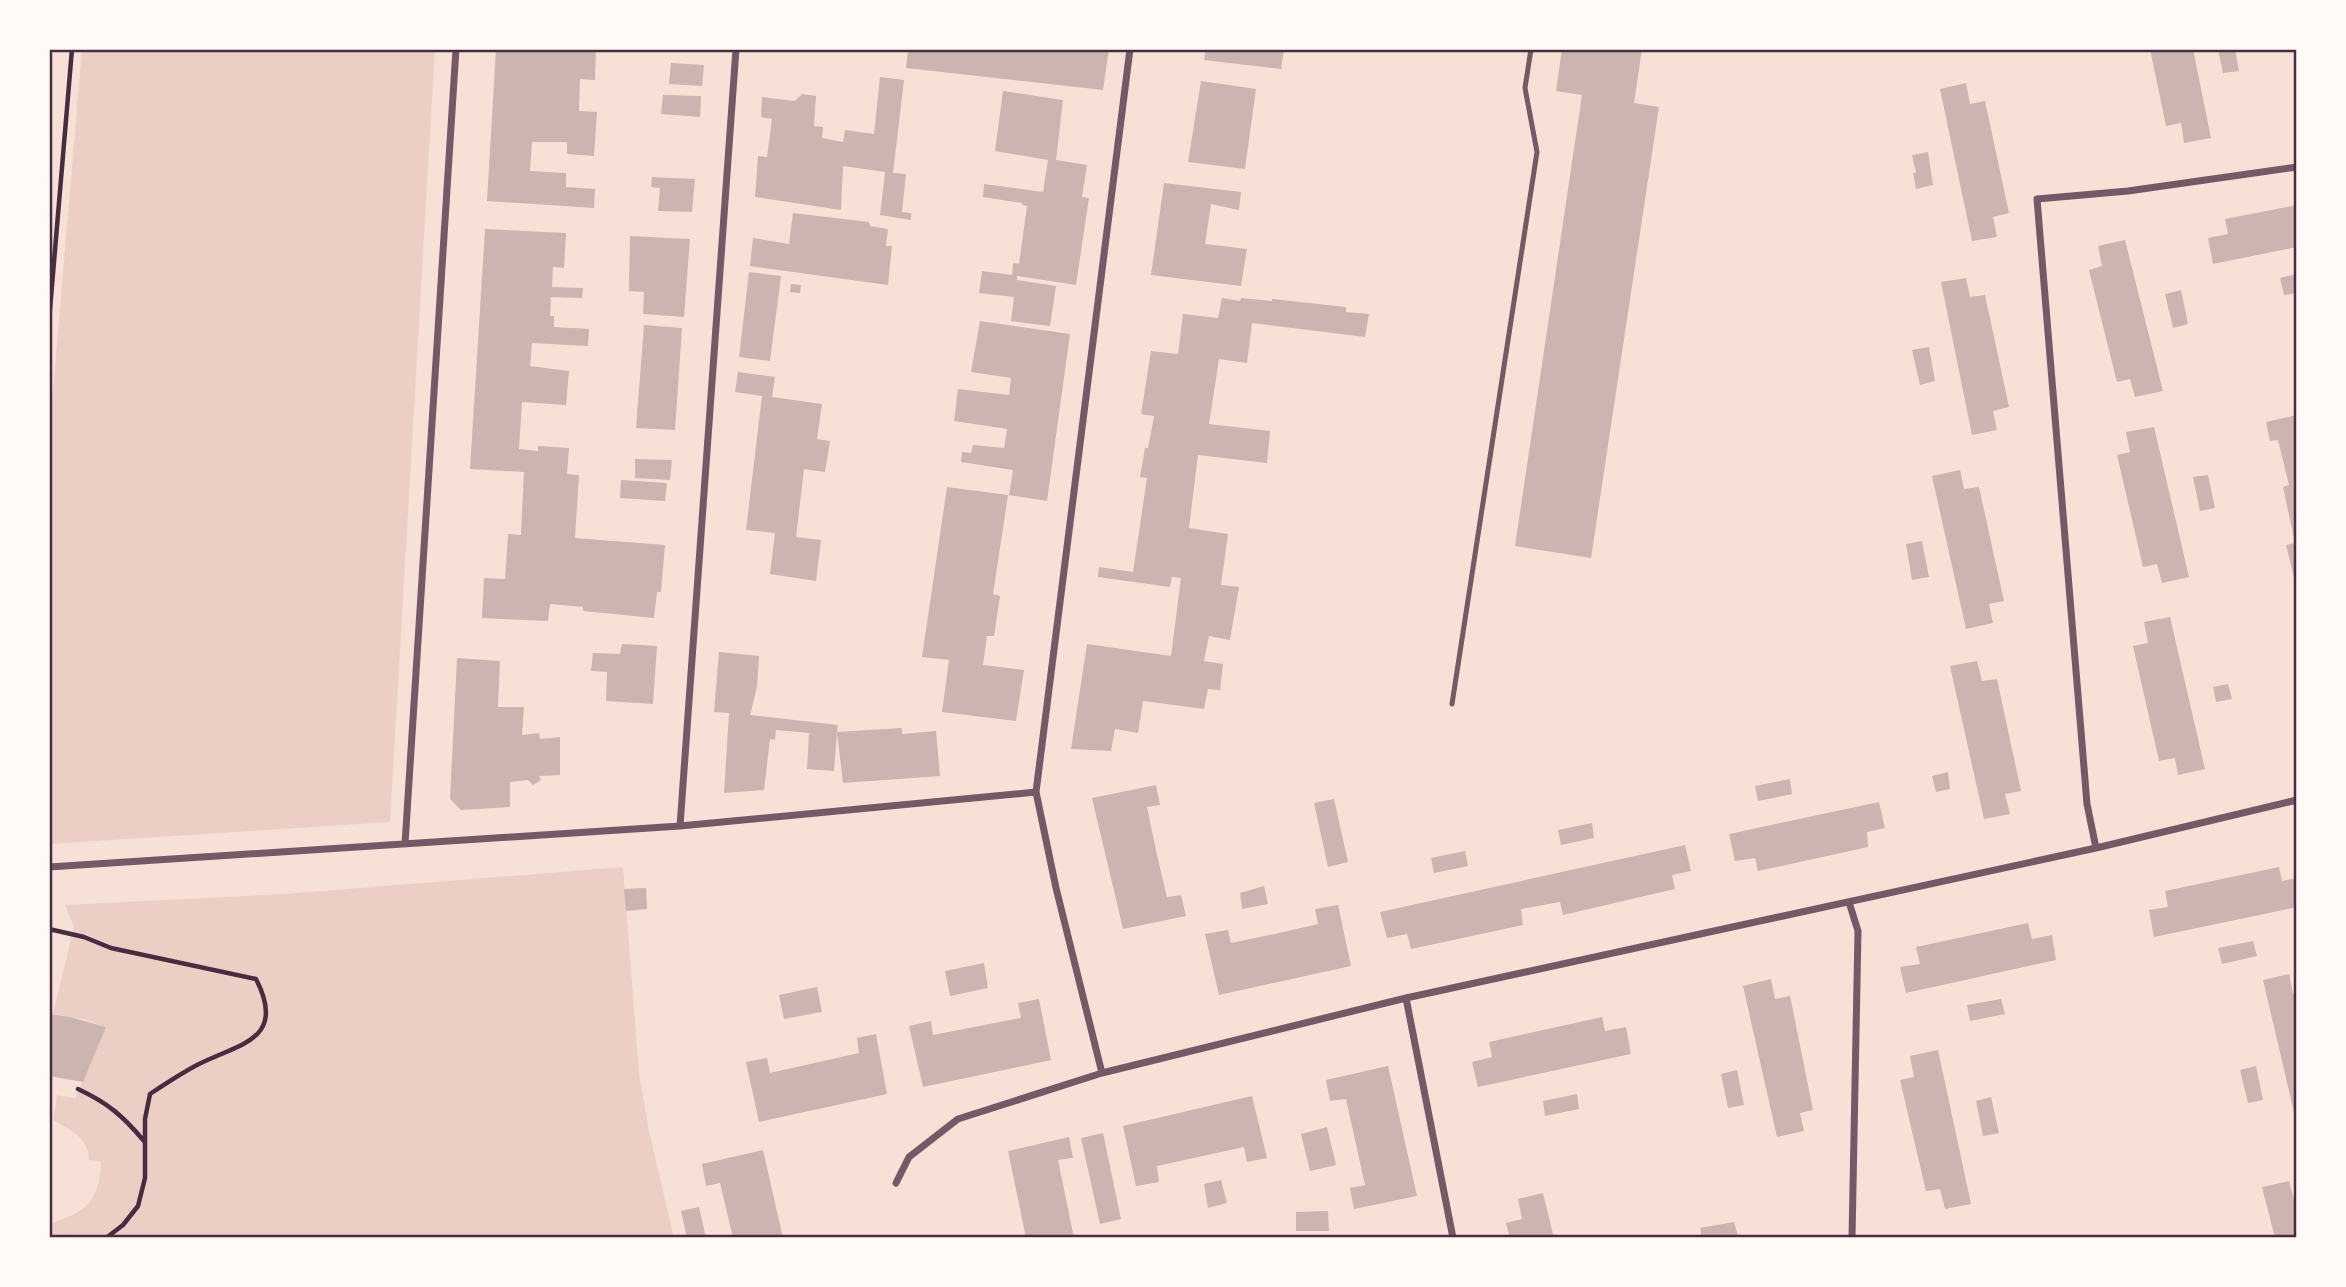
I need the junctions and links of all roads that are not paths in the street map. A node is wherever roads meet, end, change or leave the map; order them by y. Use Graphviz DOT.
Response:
graph roads {
  1 [pos="456,49"];
  2 [pos="736,49"];
  3 [pos="1130,49"];
  4 [pos="1531,49"];
  5 [pos="2297,167"];
  6 [pos="1452,704"];
  7 [pos="1036,792"];
  8 [pos="2297,800"];
  9 [pos="680,826"];
  10 [pos="405,844"];
  11 [pos="2096,848"];
  12 [pos="49,867"];
  13 [pos="1849,902"];
  14 [pos="1406,998"];
  15 [pos="1102,1073"];
  16 [pos="896,1183"];
  17 [pos="1453,1238"];
  18 [pos="1852,1238"];
  1 -- 10 [label="street"];
  2 -- 9 [label="street"];
  3 -- 7 [label="street"];
  4 -- 6 [label="lane"];
  5 -- 11 [label="street"];
  7 -- 9 [label="street"];
  7 -- 15 [label="street"];
  8 -- 11 [label="street"];
  9 -- 10 [label="street"];
  10 -- 12 [label="street"];
  11 -- 13 [label="street"];
  13 -- 14 [label="street"];
  13 -- 18 [label="street"];
  14 -- 15 [label="street"];
  14 -- 17 [label="street"];
  15 -- 16 [label="street"];
}
